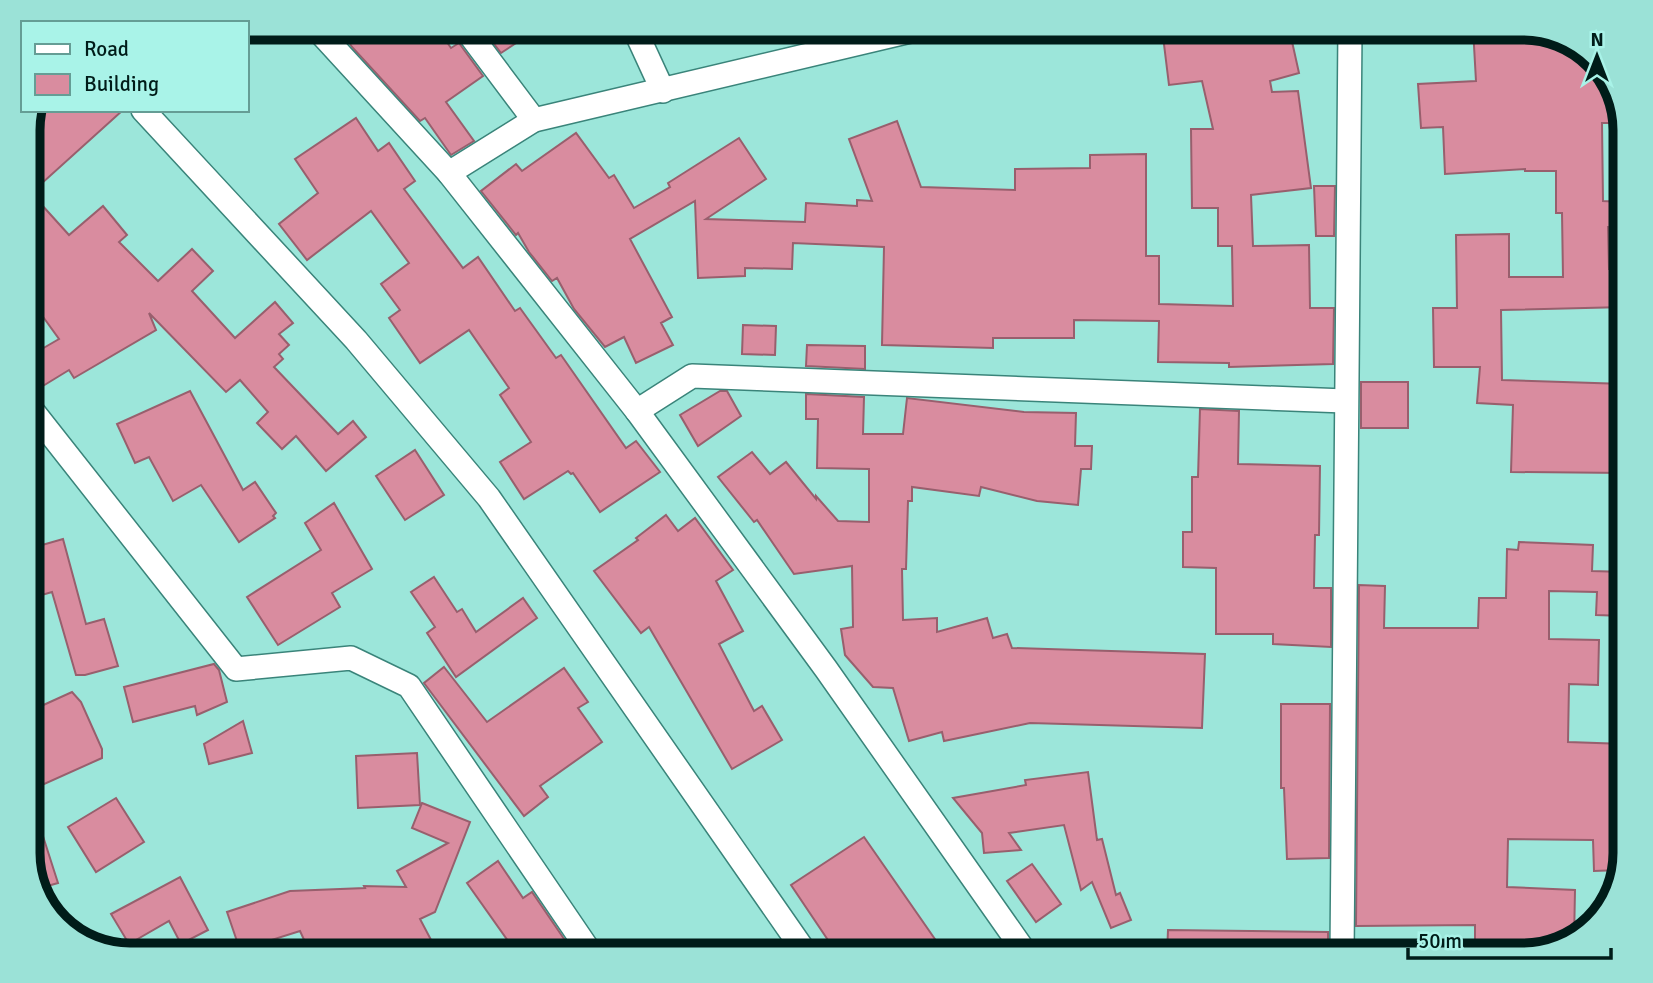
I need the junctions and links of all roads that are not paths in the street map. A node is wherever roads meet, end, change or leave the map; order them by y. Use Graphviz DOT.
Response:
graph roads {
  1 [pos="327,40"];
  2 [pos="474,40"];
  3 [pos="640,40"];
  4 [pos="873,40"];
  5 [pos="1350,40"];
  6 [pos="663,90"];
  7 [pos="145,112"];
  8 [pos="534,120"];
  9 [pos="449,173"];
  10 [pos="1345,401"];
  11 [pos="638,411"];
  12 [pos="40,420"];
  13 [pos="584,943"];
  14 [pos="799,943"];
  15 [pos="1019,943"];
  16 [pos="1342,943"];
  1 -- 9 [label="street"];
  2 -- 8 [label="street"];
  3 -- 6 [label="street"];
  4 -- 6 [label="street"];
  5 -- 10 [label="street"];
  6 -- 8 [label="street"];
  7 -- 14 [label="street"];
  8 -- 9 [label="street"];
  9 -- 11 [label="street"];
  10 -- 11 [label="street"];
  10 -- 16 [label="street"];
  11 -- 15 [label="street"];
  12 -- 13 [label="street"];
}
